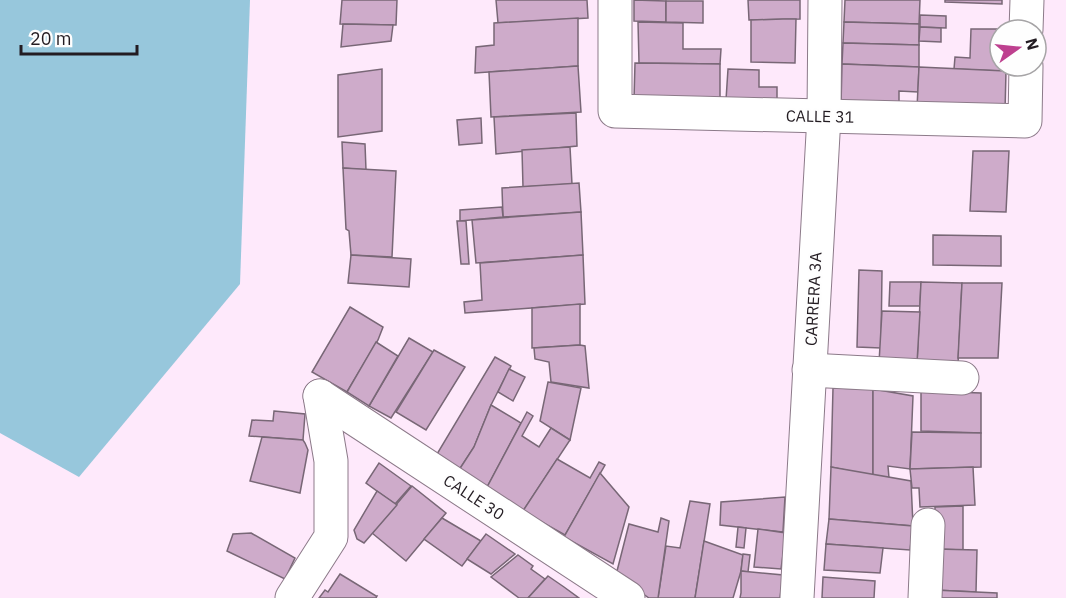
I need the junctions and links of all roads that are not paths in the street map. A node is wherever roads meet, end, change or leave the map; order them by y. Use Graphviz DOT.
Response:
graph roads {
  1 [pos="615,0"];
  2 [pos="825,0"];
  3 [pos="1027,0"];
  4 [pos="1026,18"];
  5 [pos="1026,78"];
  6 [pos="824,116"];
  7 [pos="809,370"];
  8 [pos="962,378"];
  9 [pos="928,525"];
  10 [pos="291,598"];
  11 [pos="628,598"];
  12 [pos="797,598"];
  13 [pos="925,598"];
  1 -- 6 [label="street, CALLE 31"];
  2 -- 6 [label="street, CARRERA 3A"];
  3 -- 4 [label="street"];
  5 -- 6 [label="street, CALLE 31"];
  6 -- 7 [label="street, CARRERA 3A"];
  7 -- 8 [label="street"];
  7 -- 12 [label="street, CARRERA 3A"];
  9 -- 13 [label="street"];
  10 -- 11 [label="street, CALLE 30"];
}
